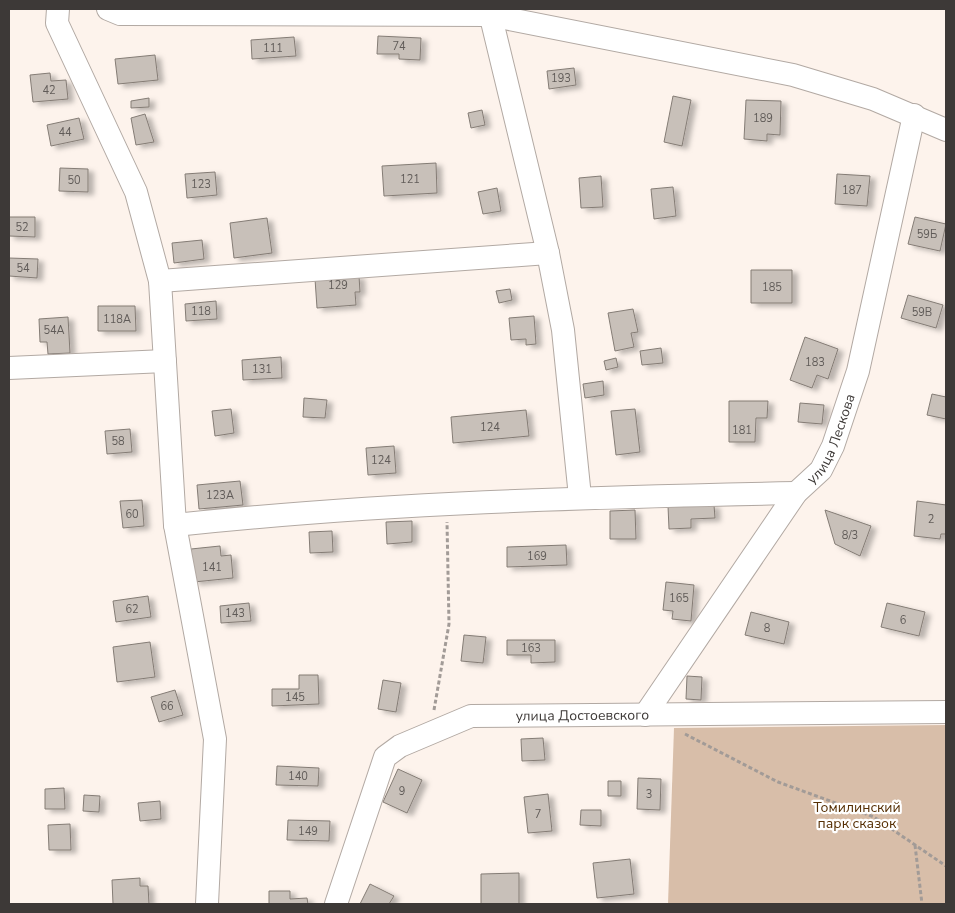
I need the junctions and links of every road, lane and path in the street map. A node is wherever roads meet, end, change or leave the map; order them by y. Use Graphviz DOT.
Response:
graph roads {
  1 [pos="58,9"];
  2 [pos="108,9"];
  3 [pos="489,12"];
  4 [pos="914,115"];
  5 [pos="946,130"];
  6 [pos="548,253"];
  7 [pos="160,281"];
  8 [pos="165,361"];
  9 [pos="9,368"];
  10 [pos="796,493"];
  11 [pos="580,497"];
  12 [pos="446,504"];
  13 [pos="174,525"];
  14 [pos="946,712"];
  15 [pos="645,715"];
  16 [pos="680,716"];
  17 [pos="430,732"];
  18 [pos="915,845"];
  19 [pos="946,866"];
  20 [pos="207,904"];
  21 [pos="336,904"];
  22 [pos="922,904"];
  1 -- 7 [label="street"];
  2 -- 3 [label="street"];
  3 -- 4 [label="street"];
  3 -- 6 [label="street"];
  4 -- 5 [label="street"];
  4 -- 10 [label="street, улица Лескова"];
  6 -- 7 [label="street"];
  6 -- 11 [label="street"];
  7 -- 8 [label="street"];
  8 -- 9 [label="street"];
  8 -- 13 [label="street"];
  10 -- 11 [label="street"];
  10 -- 15 [label="street, улица Лескова"];
  11 -- 12 [label="street"];
  12 -- 13 [label="street"];
  12 -- 17 [label="path"];
  13 -- 20 [label="street"];
  14 -- 16 [label="street, улица Достоевского"];
  15 -- 16 [label="street, улица Достоевского"];
  15 -- 17 [label="street, улица Достоевского"];
  16 -- 18 [label="path"];
  17 -- 21 [label="street, улица Достоевского"];
  18 -- 19 [label="path"];
  18 -- 22 [label="path"];
}
